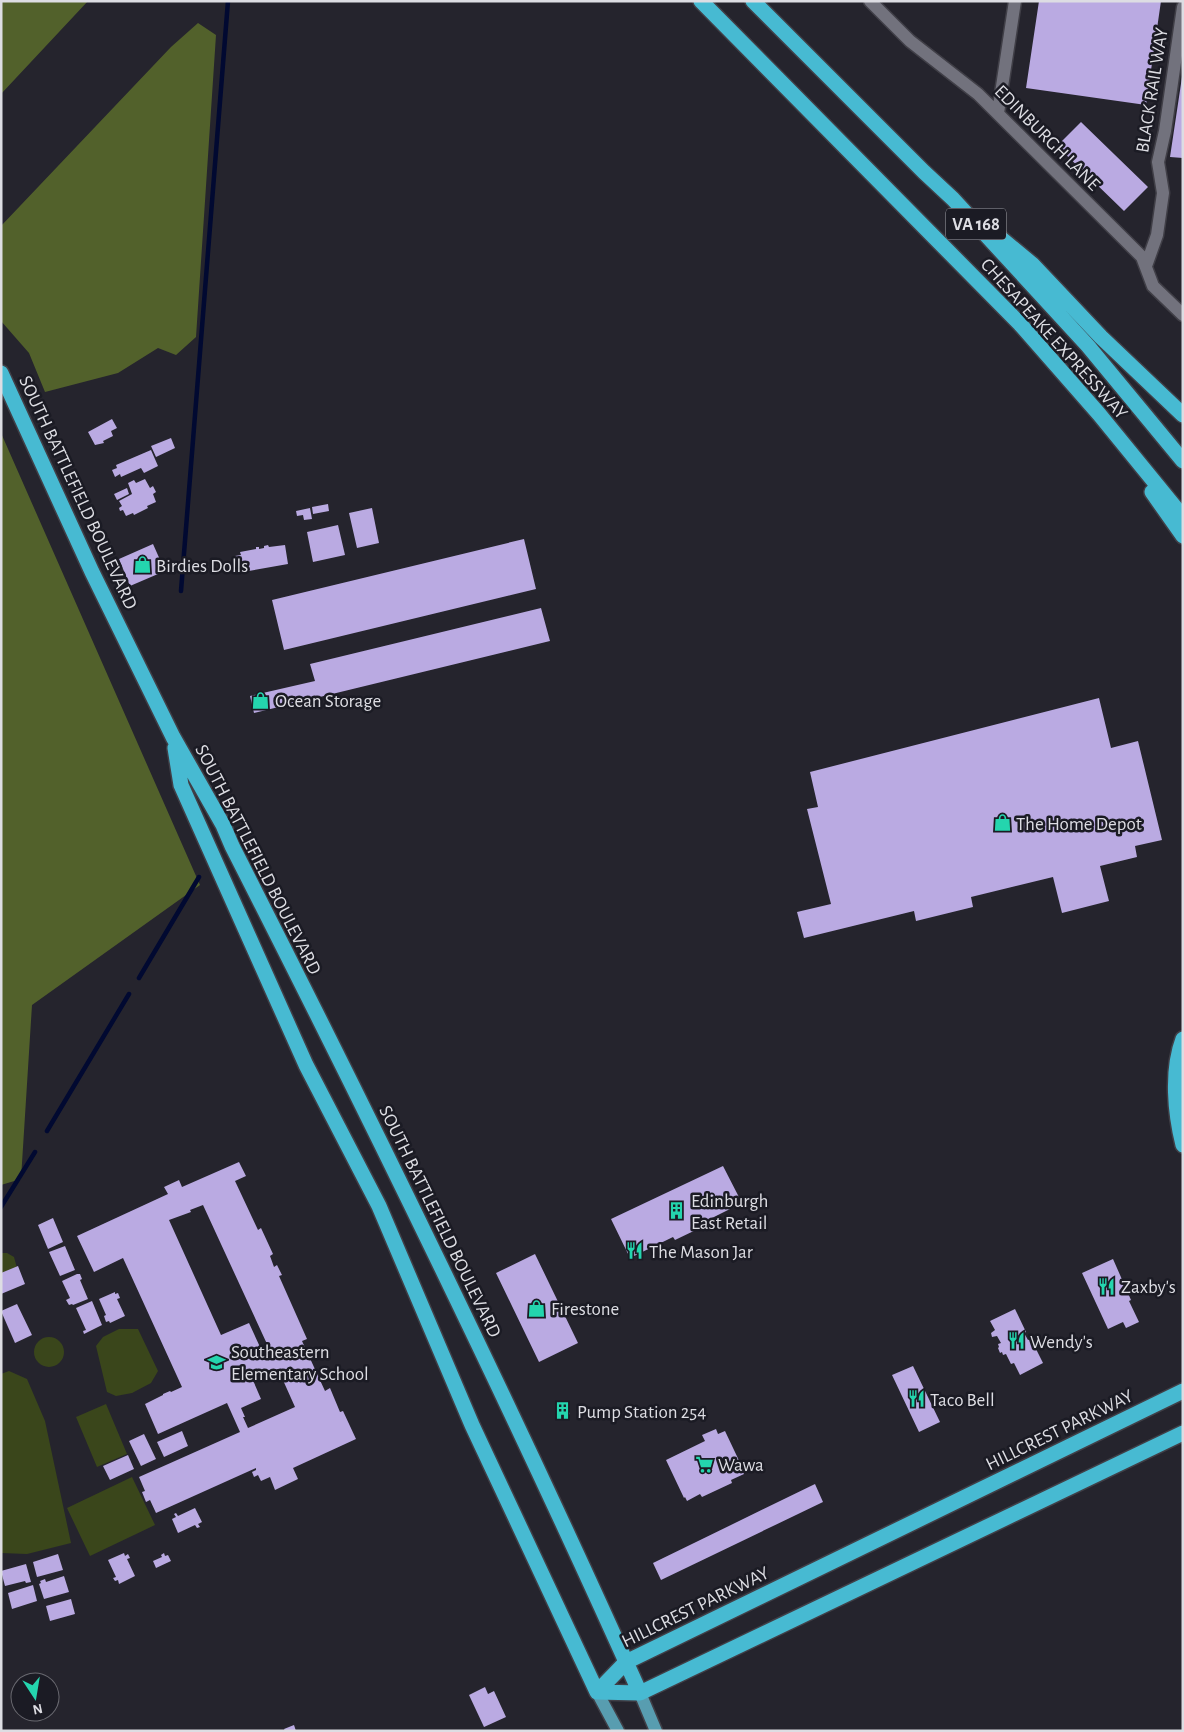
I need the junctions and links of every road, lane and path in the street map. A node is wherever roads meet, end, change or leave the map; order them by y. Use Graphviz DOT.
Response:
graph roads {
  1 [pos="701,1"];
  2 [pos="753,1"];
  3 [pos="870,1"];
  4 [pos="1015,1"];
  5 [pos="1183,7"];
  6 [pos="998,113"];
  7 [pos="954,199"];
  8 [pos="1146,266"];
  9 [pos="1183,315"];
  10 [pos="1,373"];
  11 [pos="1099,414"];
  12 [pos="1183,415"];
  13 [pos="1183,461"];
  14 [pos="1183,516"];
  15 [pos="1183,536"];
  16 [pos="173,737"];
  17 [pos="1183,1039"];
  18 [pos="1183,1145"];
  19 [pos="1183,1391"];
  20 [pos="1183,1432"];
  21 [pos="626,1662"];
  22 [pos="598,1692"];
  23 [pos="640,1693"];
  24 [pos="618,1731"];
  25 [pos="656,1731"];
  1 -- 11 [label="highway, CHESAPEAKE EXPRESSWAY / VA 168"];
  2 -- 7 [label="highway, CHESAPEAKE EXPRESSWAY / VA 168"];
  3 -- 6 [label="street, EDINBURGH LANE"];
  4 -- 6 [label="street"];
  5 -- 8 [label="street, BLACK RAIL WAY"];
  6 -- 8 [label="street, EDINBURGH LANE"];
  7 -- 12 [label="highway"];
  7 -- 13 [label="highway, CHESAPEAKE EXPRESSWAY / VA 168"];
  8 -- 9 [label="street, EDINBURGH LANE"];
  10 -- 16 [label="highway, SOUTH BATTLEFIELD BOULEVARD"];
  11 -- 14 [label="highway, CHESAPEAKE EXPRESSWAY / VA 168"];
  11 -- 15 [label="highway"];
  16 -- 21 [label="highway, SOUTH BATTLEFIELD BOULEVARD"];
  16 -- 22 [label="highway, SOUTH BATTLEFIELD BOULEVARD"];
  17 -- 18 [label="highway"];
  19 -- 21 [label="highway, HILLCREST PARKWAY"];
  20 -- 23 [label="highway"];
  21 -- 22 [label="highway, HILLCREST PARKWAY"];
  21 -- 23 [label="highway, SOUTH BATTLEFIELD BOULEVARD"];
  22 -- 23 [label="highway"];
  22 -- 24 [label="main road, SOUTH BATTLEFIELD BOULEVARD"];
  23 -- 25 [label="main road, SOUTH BATTLEFIELD BOULEVARD"];
}
